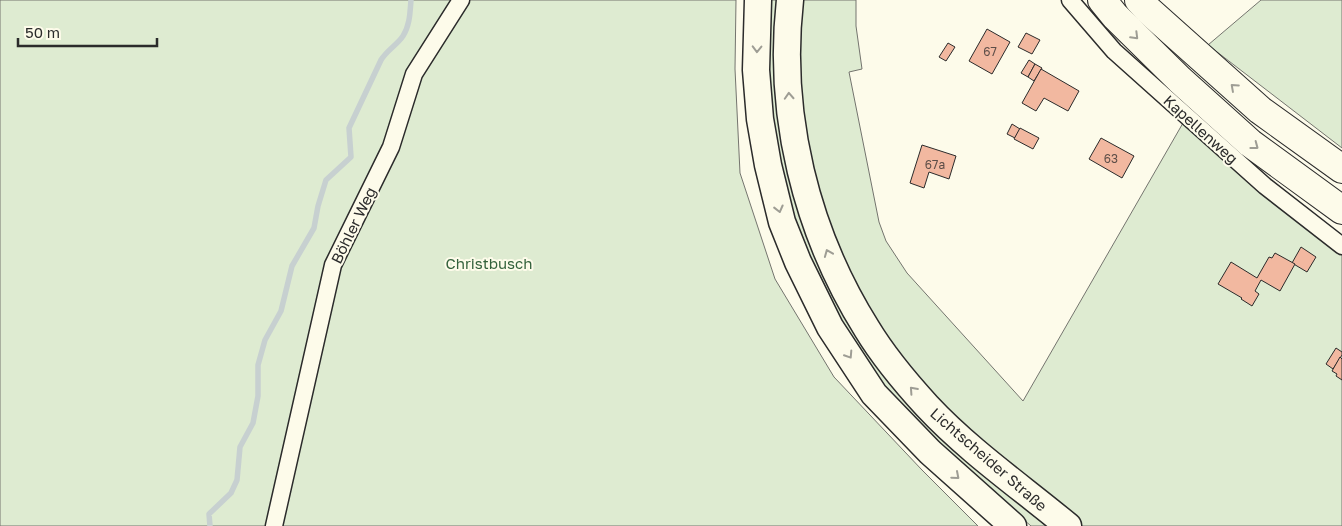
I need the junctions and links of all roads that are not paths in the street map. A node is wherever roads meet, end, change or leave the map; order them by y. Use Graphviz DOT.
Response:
graph roads {
  1 [pos="461,0"];
  2 [pos="758,0"];
  3 [pos="790,0"];
  4 [pos="1070,0"];
  5 [pos="1102,0"];
  6 [pos="1140,0"];
  7 [pos="1342,169"];
  8 [pos="1342,210"];
  9 [pos="1342,246"];
  10 [pos="274,526"];
  11 [pos="1013,526"];
  12 [pos="1068,526"];
  1 -- 10 [label="street, Böhler Weg"];
  2 -- 11 [label="main road, Lichtscheider Straße, one-way"];
  12 -- 3 [label="main road, Lichtscheider Straße, one-way"];
  4 -- 9 [label="street, Kapellenweg"];
  5 -- 8 [label="highway, one-way"];
  7 -- 6 [label="highway, one-way"];
}
